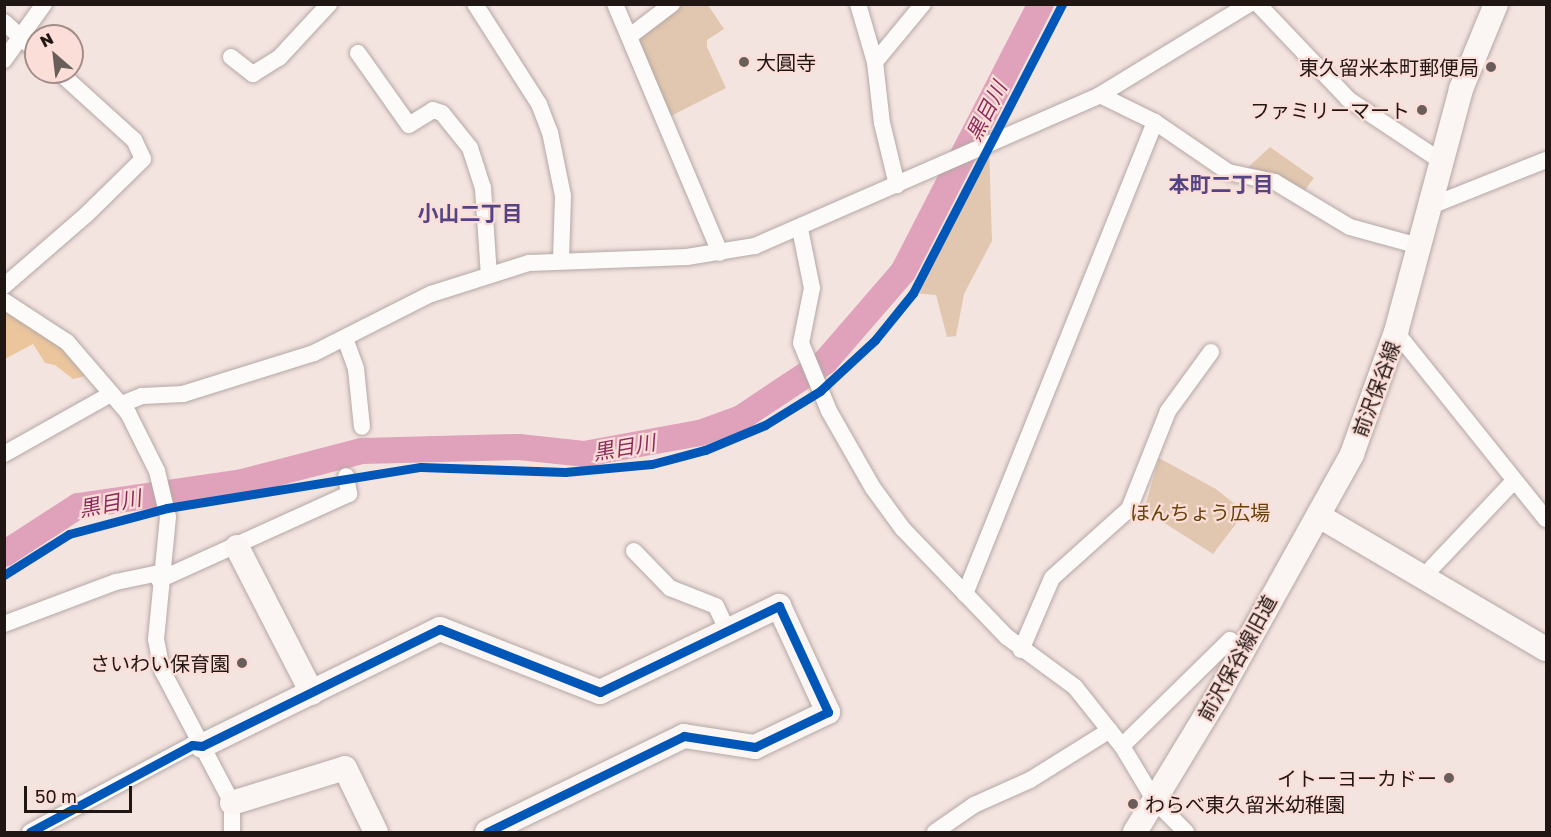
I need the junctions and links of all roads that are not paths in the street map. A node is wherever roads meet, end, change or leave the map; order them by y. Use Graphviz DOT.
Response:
graph roads {
  1 [pos="44,4"];
  2 [pos="329,4"];
  3 [pos="475,4"];
  4 [pos="615,4"];
  5 [pos="672,4"];
  6 [pos="858,4"];
  7 [pos="923,4"];
  8 [pos="1249,4"];
  9 [pos="1258,4"];
  10 [pos="1496,4"];
  11 [pos="4,22"];
  12 [pos="630,36"];
  13 [pos="21,37"];
  14 [pos="24,40"];
  15 [pos="358,52"];
  16 [pos="231,57"];
  17 [pos="4,60"];
  18 [pos="875,62"];
  19 [pos="72,84"];
  20 [pos="1100,95"];
  21 [pos="1155,122"];
  22 [pos="1441,160"];
  23 [pos="1546,160"];
  24 [pos="897,185"];
  25 [pos="1428,207"];
  26 [pos="800,229"];
  27 [pos="1419,246"];
  28 [pos="720,253"];
  29 [pos="561,259"];
  30 [pos="489,275"];
  31 [pos="4,286"];
  32 [pos="4,301"];
  33 [pos="1396,332"];
  34 [pos="346,341"];
  35 [pos="1210,352"];
  36 [pos="116,399"];
  37 [pos="362,427"];
  38 [pos="4,454"];
  39 [pos="346,476"];
  40 [pos="1514,481"];
  41 [pos="1319,516"];
  42 [pos="1546,519"];
  43 [pos="237,547"];
  44 [pos="634,551"];
  45 [pos="1425,575"];
  46 [pos="159,577"];
  47 [pos="965,594"];
  48 [pos="4,624"];
  49 [pos="727,630"];
  50 [pos="1242,649"];
  51 [pos="1546,649"];
  52 [pos="1021,650"];
  53 [pos="312,693"];
  54 [pos="1110,730"];
  55 [pos="202,746"];
  56 [pos="1122,746"];
  57 [pos="1155,801"];
  58 [pos="232,803"];
  59 [pos="30,832"];
  60 [pos="232,832"];
  61 [pos="376,832"];
  62 [pos="487,832"];
  63 [pos="935,832"];
  64 [pos="1135,832"];
  65 [pos="1186,832"];
  1 -- 13 [label="street"];
  2 -- 16 [label="street"];
  3 -- 29 [label="street"];
  4 -- 12 [label="street"];
  5 -- 12 [label="street"];
  6 -- 18 [label="street"];
  7 -- 18 [label="street"];
  8 -- 20 [label="street"];
  9 -- 22 [label="street"];
  10 -- 22 [label="street, 前沢保谷線"];
  11 -- 13 [label="street"];
  12 -- 28 [label="street"];
  13 -- 14 [label="street"];
  13 -- 17 [label="street"];
  15 -- 30 [label="street"];
  18 -- 24 [label="street"];
  19 -- 31 [label="street"];
  20 -- 21 [label="street"];
  20 -- 24 [label="street"];
  21 -- 27 [label="street"];
  21 -- 47 [label="street"];
  22 -- 25 [label="street, 前沢保谷線"];
  23 -- 25 [label="street"];
  24 -- 26 [label="street"];
  25 -- 27 [label="street, 前沢保谷線"];
  26 -- 28 [label="street"];
  26 -- 47 [label="street"];
  27 -- 33 [label="street, 前沢保谷線"];
  28 -- 29 [label="street"];
  29 -- 30 [label="street"];
  30 -- 34 [label="street"];
  32 -- 36 [label="street"];
  33 -- 40 [label="street"];
  33 -- 41 [label="street, 前沢保谷線"];
  34 -- 36 [label="street"];
  34 -- 37 [label="street"];
  35 -- 52 [label="street"];
  36 -- 38 [label="street"];
  36 -- 46 [label="street"];
  39 -- 43 [label="street"];
  40 -- 42 [label="street"];
  40 -- 45 [label="street"];
  41 -- 45 [label="street"];
  41 -- 50 [label="street, 前沢保谷線旧道"];
  43 -- 46 [label="street"];
  43 -- 53 [label="street"];
  44 -- 49 [label="street"];
  45 -- 51 [label="street"];
  46 -- 48 [label="street"];
  46 -- 55 [label="street"];
  47 -- 52 [label="street"];
  49 -- 53 [label="street"];
  49 -- 62 [label="street"];
  50 -- 56 [label="street"];
  50 -- 57 [label="street, 前沢保谷線旧道"];
  52 -- 54 [label="street"];
  53 -- 55 [label="street"];
  54 -- 56 [label="street"];
  54 -- 63 [label="street"];
  55 -- 58 [label="street"];
  55 -- 59 [label="street"];
  56 -- 57 [label="street"];
  57 -- 64 [label="street, 前沢保谷線旧道"];
  57 -- 65 [label="street"];
  58 -- 60 [label="street"];
  58 -- 61 [label="street"];
}
